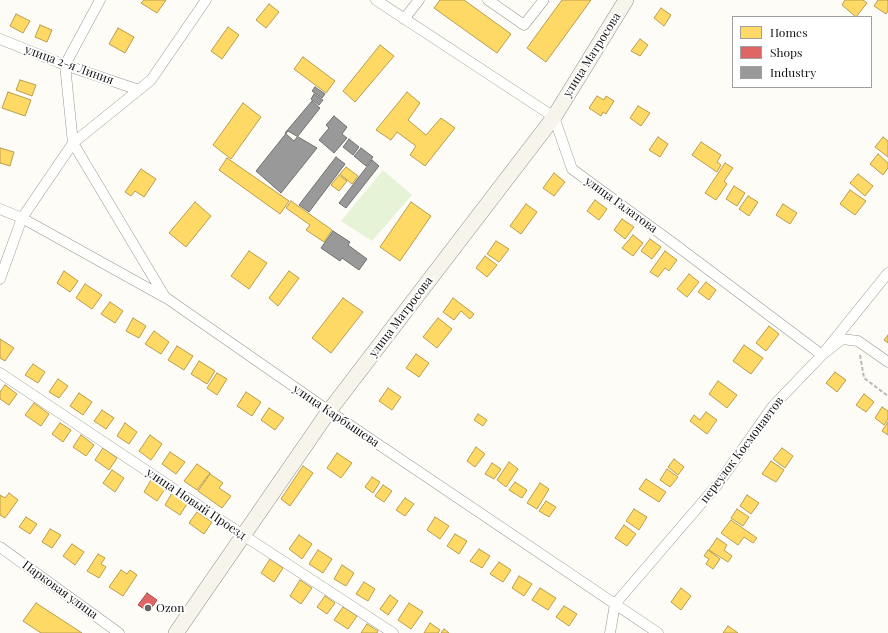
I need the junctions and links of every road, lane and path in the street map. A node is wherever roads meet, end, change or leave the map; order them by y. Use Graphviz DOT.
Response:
graph roads {
  1 [pos="100,0"];
  2 [pos="206,0"];
  3 [pos="376,0"];
  4 [pos="419,0"];
  5 [pos="488,0"];
  6 [pos="542,0"];
  7 [pos="626,0"];
  8 [pos="404,19"];
  9 [pos="0,39"];
  10 [pos="65,65"];
  11 [pos="139,90"];
  12 [pos="554,117"];
  13 [pos="73,143"];
  14 [pos="0,209"];
  15 [pos="22,218"];
  16 [pos="888,273"];
  17 [pos="0,279"];
  18 [pos="165,297"];
  19 [pos="858,341"];
  20 [pos="822,355"];
  21 [pos="888,362"];
  22 [pos="0,373"];
  23 [pos="888,396"];
  24 [pos="329,411"];
  25 [pos="243,535"];
  26 [pos="0,547"];
  27 [pos="615,604"];
  28 [pos="119,633"];
  29 [pos="176,633"];
  30 [pos="393,633"];
  31 [pos="610,633"];
  32 [pos="658,633"];
  1 -- 10 [label="street"];
  2 -- 11 [label="street"];
  3 -- 8 [label="street"];
  4 -- 8 [label="street"];
  5 -- 6 [label="street"];
  7 -- 12 [label="street, улица Матросова"];
  8 -- 12 [label="street"];
  9 -- 10 [label="street, улица 2-я Линия"];
  10 -- 11 [label="street, улица 2-я Линия"];
  10 -- 13 [label="street"];
  11 -- 13 [label="street"];
  12 -- 20 [label="street, улица Галатова"];
  12 -- 24 [label="street, улица Матросова"];
  13 -- 15 [label="street"];
  13 -- 18 [label="street, улица Карбышева"];
  14 -- 15 [label="street"];
  15 -- 17 [label="street"];
  15 -- 18 [label="street"];
  16 -- 20 [label="street, переулок Космонавтов"];
  18 -- 24 [label="street, улица Карбышева"];
  19 -- 20 [label="street"];
  19 -- 21 [label="street"];
  19 -- 23 [label="path"];
  20 -- 27 [label="street, переулок Космонавтов"];
  22 -- 25 [label="street, улица Новый Проезд"];
  24 -- 25 [label="street, улица Матросова"];
  24 -- 27 [label="street, улица Карбышева"];
  25 -- 29 [label="street, улица Матросова"];
  25 -- 30 [label="street, улица Новый Проезд"];
  26 -- 28 [label="street, Парковая улица"];
  27 -- 31 [label="street"];
  27 -- 32 [label="street, улица Карбышева"];
}
